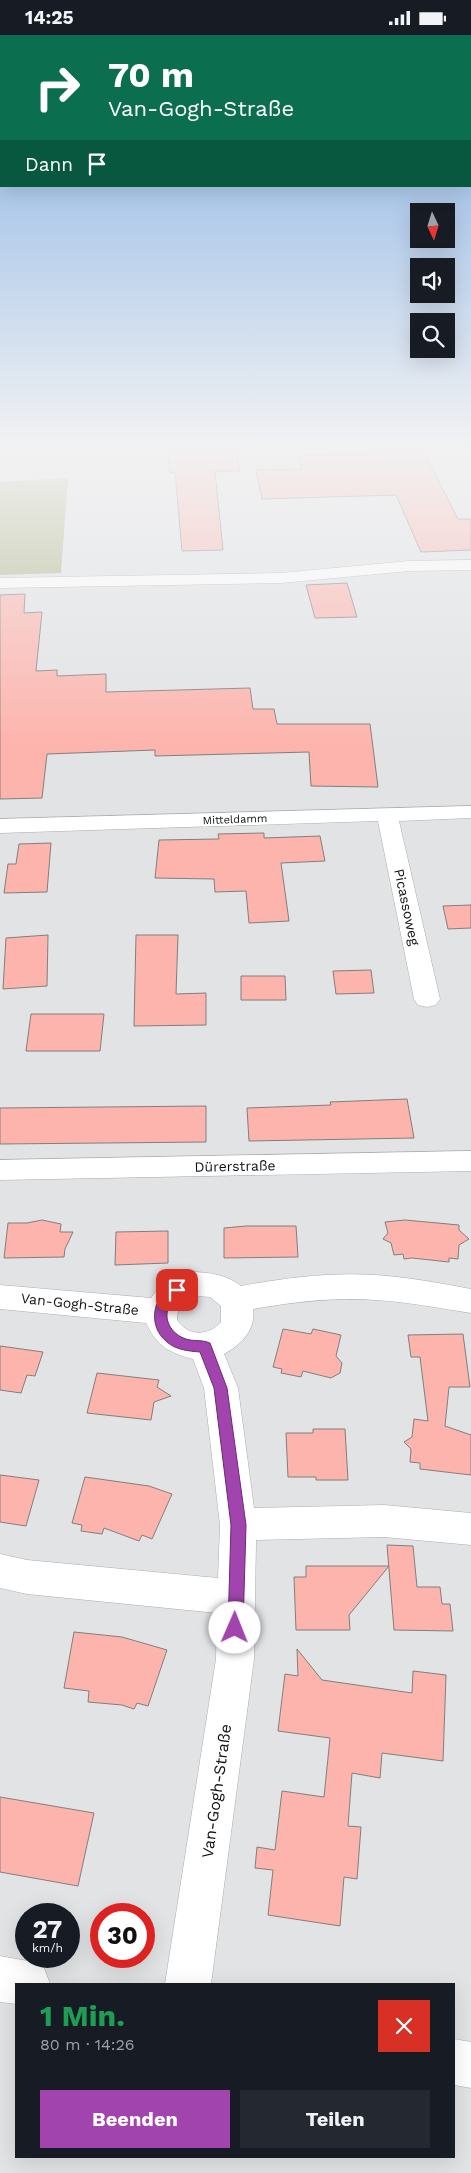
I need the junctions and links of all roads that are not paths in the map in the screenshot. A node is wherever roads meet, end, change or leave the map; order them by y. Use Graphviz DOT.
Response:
graph roads {
  1 [pos="471,565"];
  2 [pos="0,583"];
  3 [pos="471,812"];
  4 [pos="387,814"];
  5 [pos="0,826"];
  6 [pos="427,999"];
  7 [pos="471,1161"];
  8 [pos="0,1170"];
  9 [pos="0,1297"];
  10 [pos="234,1300"];
  11 [pos="471,1301"];
  12 [pos="160,1312"];
  13 [pos="205,1347"];
  14 [pos="238,1525"];
  15 [pos="471,1529"];
  16 [pos="0,1571"];
  17 [pos="236,1597"];
  18 [pos="0,1979"];
  19 [pos="22,1983"];
  20 [pos="188,1983"];
  21 [pos="455,2062"];
  22 [pos="471,2065"];
  1 -- 2 [label="street"];
  3 -- 4 [label="street, Mitteldamm"];
  4 -- 5 [label="street, Mitteldamm"];
  4 -- 6 [label="street, Picassoweg"];
  7 -- 8 [label="street, Dürerstraße"];
  9 -- 12 [label="street, Van-Gogh-Straße"];
  10 -- 11 [label="street"];
  10 -- 12 [label="street"];
  10 -- 13 [label="street"];
  12 -- 13 [label="street"];
  13 -- 14 [label="street, Van-Gogh-Straße"];
  14 -- 15 [label="street"];
  14 -- 17 [label="street, Van-Gogh-Straße"];
  16 -- 17 [label="street"];
  17 -- 20 [label="street, Van-Gogh-Straße"];
  18 -- 19 [label="street"];
  21 -- 22 [label="street"];
}
